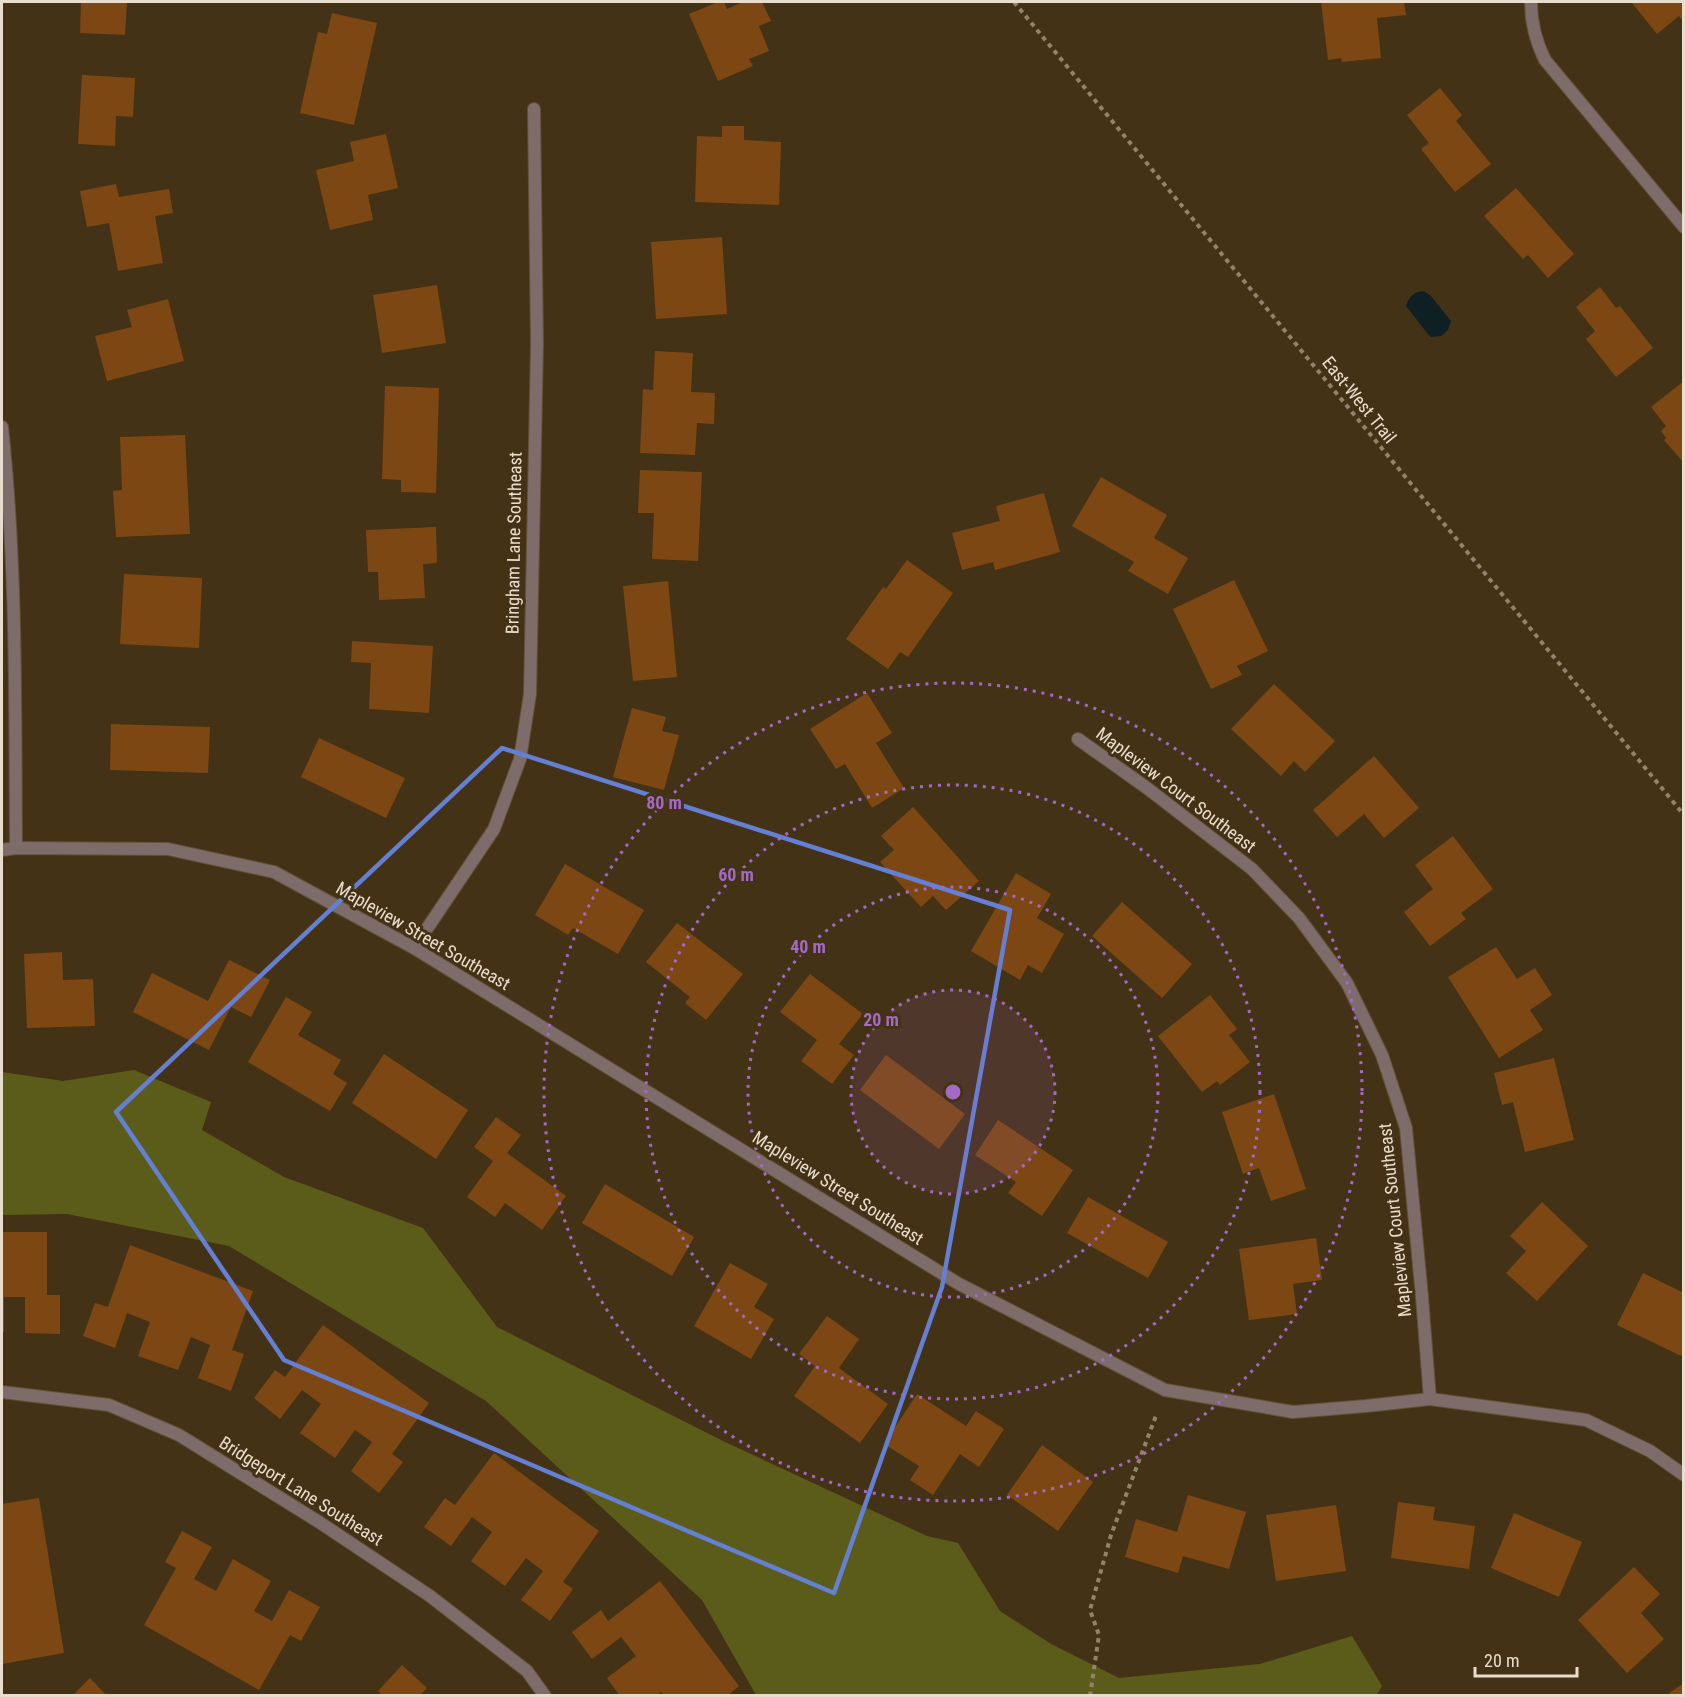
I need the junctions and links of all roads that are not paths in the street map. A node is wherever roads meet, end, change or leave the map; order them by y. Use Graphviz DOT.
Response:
graph roads {
  1 [pos="1531,2"];
  2 [pos="534,109"];
  3 [pos="1683,227"];
  4 [pos="2,427"];
  5 [pos="1078,739"];
  6 [pos="16,848"];
  7 [pos="2,850"];
  8 [pos="414,948"];
  9 [pos="2,1392"];
  10 [pos="1430,1399"];
  11 [pos="1683,1475"];
  12 [pos="545,1695"];
  1 -- 3 [label="street"];
  2 -- 8 [label="street, Bringham Lane Southeast"];
  4 -- 6 [label="street"];
  5 -- 10 [label="street, Mapleview Court Southeast"];
  6 -- 7 [label="street, Mapleview Street Southeast"];
  6 -- 8 [label="street, Mapleview Street Southeast"];
  8 -- 10 [label="street, Mapleview Street Southeast"];
  9 -- 12 [label="street, Bridgeport Lane Southeast"];
  10 -- 11 [label="street, Mapleview Street Southeast"];
}
